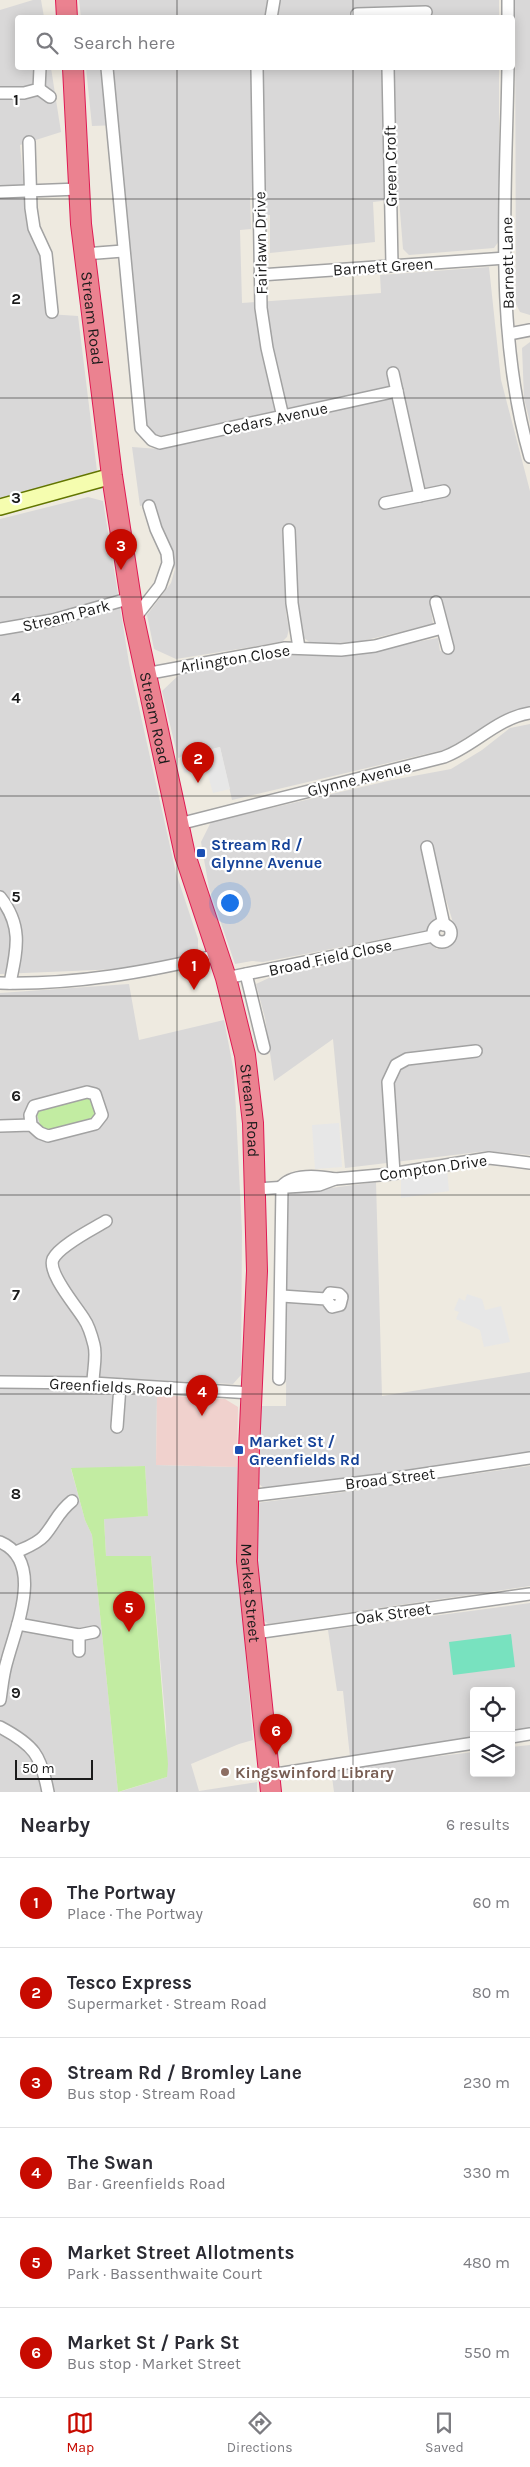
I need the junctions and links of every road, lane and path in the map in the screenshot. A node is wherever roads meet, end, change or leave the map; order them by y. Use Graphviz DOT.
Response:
graph roads {
  1 [pos="66,0"];
  2 [pos="274,0"];
  3 [pos="508,0"];
  4 [pos="426,12"];
  5 [pos="357,14"];
  6 [pos="67,15"];
  7 [pos="272,15"];
  8 [pos="387,15"];
  9 [pos="508,15"];
  10 [pos="40,70"];
  11 [pos="73,70"];
  12 [pos="107,70"];
  13 [pos="257,70"];
  14 [pos="388,70"];
  15 [pos="508,70"];
  16 [pos="39,89"];
  17 [pos="0,93"];
  18 [pos="50,97"];
  19 [pos="29,142"];
  20 [pos="78,189"];
  21 [pos="29,191"];
  22 [pos="0,192"];
  23 [pos="123,251"];
  24 [pos="84,254"];
  25 [pos="506,258"];
  26 [pos="392,265"];
  27 [pos="260,275"];
  28 [pos="52,312"];
  29 [pos="530,330"];
  30 [pos="509,334"];
  31 [pos="393,373"];
  32 [pos="397,391"];
  33 [pos="283,417"];
  34 [pos="530,457"];
  35 [pos="112,476"];
  36 [pos="444,491"];
  37 [pos="420,496"];
  38 [pos="386,503"];
  39 [pos="149,506"];
  40 [pos="0,507"];
  41 [pos="289,530"];
  42 [pos="131,598"];
  43 [pos="436,602"];
  44 [pos="134,619"];
  45 [pos="0,628"];
  46 [pos="442,628"];
  47 [pos="299,648"];
  48 [pos="448,648"];
  49 [pos="145,674"];
  50 [pos="530,713"];
  51 [pos="179,824"];
  52 [pos="427,847"];
  53 [pos="0,897"];
  54 [pos="218,955"];
  55 [pos="246,974"];
  56 [pos="226,978"];
  57 [pos="5,983"];
  58 [pos="264,1048"];
  59 [pos="476,1051"];
  60 [pos="32,1125"];
  61 [pos="0,1126"];
  62 [pos="530,1163"];
  63 [pos="394,1173"];
  64 [pos="282,1186"];
  65 [pos="256,1189"];
  66 [pos="106,1221"];
  67 [pos="282,1296"];
  68 [pos="326,1300"];
  69 [pos="279,1378"];
  70 [pos="0,1382"];
  71 [pos="93,1383"];
  72 [pos="120,1386"];
  73 [pos="251,1393"];
  74 [pos="117,1427"];
  75 [pos="530,1458"];
  76 [pos="250,1496"];
  77 [pos="72,1501"];
  78 [pos="0,1542"];
  79 [pos="16,1552"];
  80 [pos="530,1594"];
  81 [pos="18,1624"];
  82 [pos="94,1632"];
  83 [pos="255,1633"];
  84 [pos="79,1635"];
  85 [pos="79,1651"];
  86 [pos="3,1660"];
  87 [pos="0,1700"];
  88 [pos="0,1727"];
  89 [pos="530,1734"];
  90 [pos="515,1736"];
  91 [pos="470,1744"];
  92 [pos="270,1784"];
  93 [pos="48,1792"];
  1 -- 6 [label="highway"];
  2 -- 7 [label="street"];
  3 -- 9 [label="street"];
  4 -- 8 [label="street"];
  5 -- 8 [label="street"];
  10 -- 16 [label="street"];
  11 -- 20 [label="highway, Stream Road"];
  12 -- 23 [label="street"];
  13 -- 27 [label="street, Fairlawn Drive"];
  14 -- 26 [label="street, Green Croft"];
  15 -- 25 [label="street, Barnett Lane"];
  16 -- 17 [label="street"];
  16 -- 18 [label="street"];
  19 -- 21 [label="street"];
  20 -- 21 [label="street"];
  20 -- 24 [label="highway, Stream Road"];
  21 -- 22 [label="street"];
  21 -- 28 [label="street"];
  23 -- 24 [label="street"];
  23 -- 33 [label="street, Cedars Avenue"];
  24 -- 35 [label="highway, Stream Road"];
  25 -- 26 [label="street, Barnett Green"];
  25 -- 30 [label="street, Barnett Lane"];
  26 -- 27 [label="street, Barnett Green"];
  27 -- 33 [label="street, Fairlawn Drive"];
  29 -- 30 [label="street"];
  30 -- 34 [label="street, Barnett Lane"];
  31 -- 32 [label="street"];
  32 -- 33 [label="street, Cedars Avenue"];
  32 -- 37 [label="street"];
  35 -- 40 [label="street"];
  35 -- 42 [label="highway, Stream Road"];
  36 -- 37 [label="street"];
  37 -- 38 [label="street"];
  39 -- 44 [label="street"];
  41 -- 47 [label="street"];
  42 -- 44 [label="highway, Stream Road"];
  42 -- 45 [label="street, Stream Park"];
  43 -- 46 [label="street"];
  44 -- 49 [label="highway, Stream Road"];
  46 -- 47 [label="street, Arlington Close"];
  46 -- 48 [label="street"];
  47 -- 49 [label="street, Arlington Close"];
  49 -- 51 [label="highway, Stream Road"];
  50 -- 51 [label="street, Glynne Avenue"];
  51 -- 54 [label="highway, Stream Road"];
  52 -- 55 [label="street, Broad Field Close"];
  53 -- 57 [label="street"];
  54 -- 56 [label="highway, Stream Road"];
  54 -- 57 [label="street"];
  55 -- 56 [label="street, Broad Field Close"];
  55 -- 58 [label="street"];
  56 -- 65 [label="highway, Stream Road"];
  59 -- 63 [label="street"];
  60 -- 60 [label="street"];
  60 -- 61 [label="street"];
  62 -- 63 [label="street, Compton Drive"];
  63 -- 64 [label="street, Compton Drive"];
  64 -- 65 [label="street, Compton Drive"];
  64 -- 67 [label="street"];
  65 -- 73 [label="highway, Stream Road"];
  66 -- 71 [label="street"];
  67 -- 68 [label="street"];
  67 -- 69 [label="street"];
  70 -- 71 [label="street, Greenfields Road"];
  71 -- 72 [label="street, Greenfields Road"];
  72 -- 73 [label="street, Greenfields Road"];
  72 -- 74 [label="street"];
  73 -- 76 [label="highway, Market Street"];
  75 -- 76 [label="street, Broad Street"];
  76 -- 83 [label="highway, Market Street"];
  77 -- 79 [label="street"];
  78 -- 79 [label="street"];
  79 -- 81 [label="street"];
  80 -- 83 [label="street, Oak Street"];
  81 -- 84 [label="street"];
  81 -- 86 [label="street"];
  82 -- 84 [label="street"];
  83 -- 92 [label="highway, Market Street"];
  84 -- 85 [label="street"];
  86 -- 87 [label="street"];
  88 -- 93 [label="street"];
  89 -- 90 [label="street"];
  91 -- 92 [label="street"];
}
